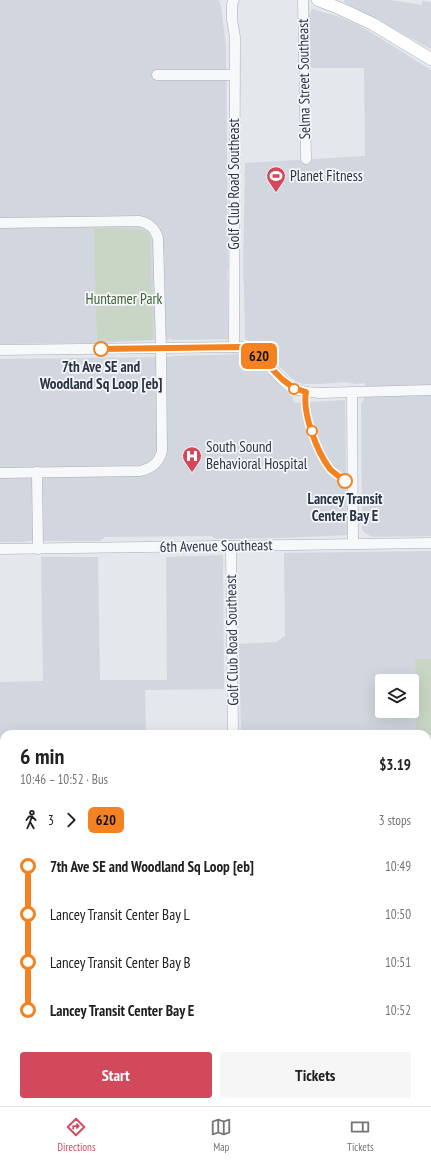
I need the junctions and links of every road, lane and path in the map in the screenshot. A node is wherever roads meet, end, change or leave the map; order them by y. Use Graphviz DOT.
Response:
graph roads {
  1 [pos="226,0"];
  2 [pos="234,0"];
  3 [pos="303,0"];
  4 [pos="318,0"];
  5 [pos="232,20"];
  6 [pos="431,59"];
  7 [pos="157,75"];
  8 [pos="234,75"];
  9 [pos="306,159"];
  10 [pos="0,223"];
  11 [pos="234,347"];
  12 [pos="160,348"];
  13 [pos="0,350"];
  14 [pos="431,390"];
  15 [pos="352,392"];
  16 [pos="37,472"];
  17 [pos="0,473"];
  18 [pos="431,543"];
  19 [pos="353,544"];
  20 [pos="231,546"];
  21 [pos="0,549"];
  22 [pos="38,549"];
  23 [pos="233,730"];
  1 -- 5 [label="street, Golf Club Road Southeast"];
  2 -- 5 [label="street, Golf Club Road Southeast"];
  3 -- 9 [label="street, Selma Street Southeast"];
  4 -- 6 [label="main road"];
  5 -- 8 [label="street, Golf Club Road Southeast"];
  7 -- 8 [label="street"];
  8 -- 11 [label="street, Golf Club Road Southeast"];
  10 -- 12 [label="street"];
  11 -- 12 [label="street"];
  11 -- 15 [label="street"];
  12 -- 13 [label="street"];
  12 -- 16 [label="street"];
  14 -- 15 [label="street"];
  15 -- 19 [label="street"];
  16 -- 17 [label="street"];
  16 -- 22 [label="street"];
  18 -- 19 [label="street, 6th Avenue Southeast"];
  19 -- 20 [label="street, 6th Avenue Southeast"];
  20 -- 22 [label="street, 6th Avenue Southeast"];
  20 -- 23 [label="street, Golf Club Road Southeast"];
  21 -- 22 [label="street, 6th Avenue Southeast"];
}
